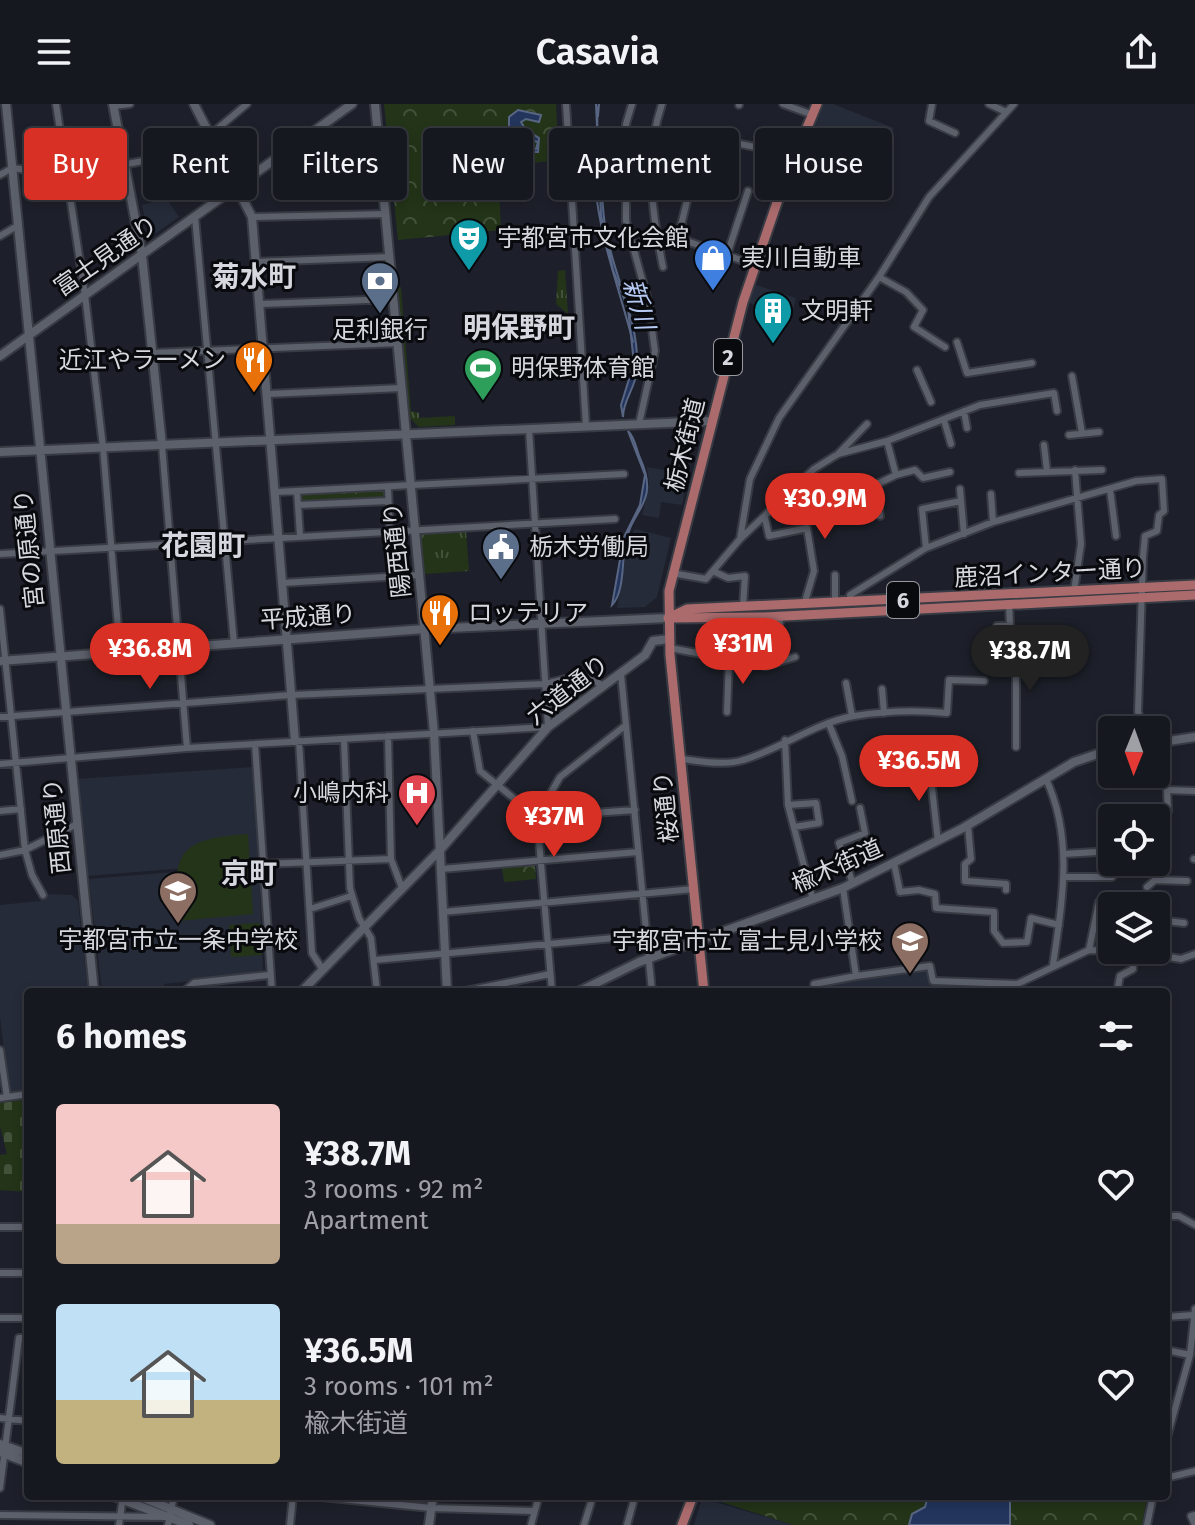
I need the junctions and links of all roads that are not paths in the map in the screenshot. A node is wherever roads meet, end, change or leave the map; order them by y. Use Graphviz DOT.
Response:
graph roads {
  1 [pos="6,104"];
  2 [pos="56,104"];
  3 [pos="130,104"];
  4 [pos="194,104"];
  5 [pos="247,104"];
  6 [pos="352,104"];
  7 [pos="375,104"];
  8 [pos="566,104"];
  9 [pos="632,104"];
  10 [pos="662,104"];
  11 [pos="783,104"];
  12 [pos="817,104"];
  13 [pos="932,104"];
  14 [pos="989,104"];
  15 [pos="1014,104"];
  16 [pos="113,105"];
  17 [pos="1006,112"];
  18 [pos="813,115"];
  19 [pos="60,128"];
  20 [pos="117,128"];
  21 [pos="206,128"];
  22 [pos="218,128"];
  23 [pos="318,128"];
  24 [pos="377,128"];
  25 [pos="807,128"];
  26 [pos="955,133"];
  27 [pos="273,161"];
  28 [pos="12,168"];
  29 [pos="24,170"];
  30 [pos="257,173"];
  31 [pos="0,175"];
  32 [pos="127,180"];
  33 [pos="748,191"];
  34 [pos="71,200"];
  35 [pos="220,200"];
  36 [pos="243,200"];
  37 [pos="385,200"];
  38 [pos="687,200"];
  39 [pos="779,200"];
  40 [pos="386,214"];
  41 [pos="195,217"];
  42 [pos="252,217"];
  43 [pos="17,226"];
  44 [pos="0,236"];
  45 [pos="657,240"];
  46 [pos="632,245"];
  47 [pos="142,255"];
  48 [pos="727,255"];
  49 [pos="390,257"];
  50 [pos="256,262"];
  51 [pos="755,265"];
  52 [pos="663,267"];
  53 [pos="879,277"];
  54 [pos="85,295"];
  55 [pos="394,299"];
  56 [pos="261,304"];
  57 [pos="28,336"];
  58 [pos="957,342"];
  59 [pos="398,343"];
  60 [pos="945,347"];
  61 [pos="264,350"];
  62 [pos="209,351"];
  63 [pos="152,353"];
  64 [pos="0,356"];
  65 [pos="1032,363"];
  66 [pos="917,370"];
  67 [pos="1072,376"];
  68 [pos="402,388"];
  69 [pos="268,394"];
  70 [pos="931,402"];
  71 [pos="964,411"];
  72 [pos="1057,411"];
  73 [pos="944,420"];
  74 [pos="712,421"];
  75 [pos="639,424"];
  76 [pos="867,424"];
  77 [pos="586,426"];
  78 [pos="967,428"];
  79 [pos="529,429"];
  80 [pos="1099,432"];
  81 [pos="1082,433"];
  82 [pos="405,434"];
  83 [pos="1069,435"];
  84 [pos="272,440"];
  85 [pos="887,441"];
  86 [pos="218,442"];
  87 [pos="951,444"];
  88 [pos="162,445"];
  89 [pos="1044,445"];
  90 [pos="103,447"];
  91 [pos="40,450"];
  92 [pos="0,452"];
  93 [pos="838,454"];
  94 [pos="1075,470"];
  95 [pos="1102,470"];
  96 [pos="1047,471"];
  97 [pos="950,472"];
  98 [pos="1019,473"];
  99 [pos="624,474"];
  100 [pos="896,475"];
  101 [pos="533,479"];
  102 [pos="410,487"];
  103 [pos="388,488"];
  104 [pos="960,489"];
  105 [pos="1110,489"];
  106 [pos="297,491"];
  107 [pos="276,492"];
  108 [pos="991,494"];
  109 [pos="1077,500"];
  110 [pos="388,501"];
  111 [pos="961,501"];
  112 [pos="298,505"];
  113 [pos="880,516"];
  114 [pos="765,518"];
  115 [pos="615,519"];
  116 [pos="993,522"];
  117 [pos="535,524"];
  118 [pos="415,530"];
  119 [pos="390,531"];
  120 [pos="964,534"];
  121 [pos="300,536"];
  122 [pos="1116,536"];
  123 [pos="279,537"];
  124 [pos="740,539"];
  125 [pos="226,540"];
  126 [pos="170,543"];
  127 [pos="111,547"];
  128 [pos="926,548"];
  129 [pos="49,550"];
  130 [pos="0,554"];
  131 [pos="715,572"];
  132 [pos="672,573"];
  133 [pos="419,575"];
  134 [pos="835,575"];
  135 [pos="282,583"];
  136 [pos="1195,585"];
  137 [pos="1074,591"];
  138 [pos="1140,593"];
  139 [pos="1195,595"];
  140 [pos="1009,600"];
  141 [pos="851,602"];
  142 [pos="835,603"];
  143 [pos="804,605"];
  144 [pos="743,607"];
  145 [pos="0,609"];
  146 [pos="668,618"];
  147 [pos="780,622"];
  148 [pos="541,624"];
  149 [pos="425,629"];
  150 [pos="287,639"];
  151 [pos="234,643"];
  152 [pos="669,643"];
  153 [pos="178,648"];
  154 [pos="120,652"];
  155 [pos="60,657"];
  156 [pos="795,657"];
  157 [pos="1016,657"];
  158 [pos="729,660"];
  159 [pos="3,661"];
  160 [pos="739,661"];
  161 [pos="1065,663"];
  162 [pos="621,674"];
  163 [pos="984,681"];
  164 [pos="846,683"];
  165 [pos="545,684"];
  166 [pos="606,685"];
  167 [pos="430,689"];
  168 [pos="882,689"];
  169 [pos="291,695"];
  170 [pos="183,703"];
  171 [pos="727,712"];
  172 [pos="66,713"];
  173 [pos="884,713"];
  174 [pos="852,716"];
  175 [pos="1139,716"];
  176 [pos="0,717"];
  177 [pos="11,717"];
  178 [pos="829,724"];
  179 [pos="626,725"];
  180 [pos="548,727"];
  181 [pos="473,731"];
  182 [pos="434,733"];
  183 [pos="388,736"];
  184 [pos="1195,737"];
  185 [pos="344,739"];
  186 [pos="785,740"];
  187 [pos="297,741"];
  188 [pos="1170,741"];
  189 [pos="255,744"];
  190 [pos="1016,747"];
  191 [pos="187,748"];
  192 [pos="1098,754"];
  193 [pos="70,758"];
  194 [pos="681,759"];
  195 [pos="929,762"];
  196 [pos="16,763"];
  197 [pos="0,764"];
  198 [pos="1046,779"];
  199 [pos="497,787"];
  200 [pos="1195,791"];
  201 [pos="852,801"];
  202 [pos="1168,804"];
  203 [pos="788,805"];
  204 [pos="860,808"];
  205 [pos="21,809"];
  206 [pos="635,810"];
  207 [pos="0,811"];
  208 [pos="537,817"];
  209 [pos="77,824"];
  210 [pos="968,826"];
  211 [pos="794,827"];
  212 [pos="938,841"];
  213 [pos="25,850"];
  214 [pos="440,850"];
  215 [pos="638,852"];
  216 [pos="1098,852"];
  217 [pos="1064,854"];
  218 [pos="0,855"];
  219 [pos="391,859"];
  220 [pos="348,862"];
  221 [pos="539,862"];
  222 [pos="307,863"];
  223 [pos="894,863"];
  224 [pos="263,864"];
  225 [pos="442,869"];
  226 [pos="1064,877"];
  227 [pos="1112,877"];
  228 [pos="1187,881"];
  229 [pos="853,884"];
  230 [pos="1147,887"];
  231 [pos="402,888"];
  232 [pos="843,888"];
  233 [pos="694,889"];
  234 [pos="1006,890"];
  235 [pos="642,894"];
  236 [pos="43,895"];
  237 [pos="351,896"];
  238 [pos="813,900"];
  239 [pos="543,903"];
  240 [pos="1098,907"];
  241 [pos="310,909"];
  242 [pos="443,912"];
  243 [pos="1170,922"];
  244 [pos="1184,923"];
  245 [pos="1059,925"];
  246 [pos="364,926"];
  247 [pos="646,935"];
  248 [pos="699,942"];
  249 [pos="547,945"];
  250 [pos="1089,950"];
  251 [pos="1098,950"];
  252 [pos="445,953"];
  253 [pos="1195,954"];
  254 [pos="1170,957"];
  255 [pos="649,959"];
  256 [pos="375,960"];
  257 [pos="1133,964"];
  258 [pos="1053,965"];
  259 [pos="323,970"];
  260 [pos="550,974"];
  261 [pos="269,975"];
  262 [pos="856,976"];
  263 [pos="933,981"];
  264 [pos="94,988"];
  265 [pos="188,988"];
  266 [pos="271,988"];
  267 [pos="305,988"];
  268 [pos="377,988"];
  269 [pos="447,988"];
  270 [pos="481,988"];
  271 [pos="552,988"];
  272 [pos="587,988"];
  273 [pos="652,988"];
  274 [pos="704,988"];
  275 [pos="814,988"];
  276 [pos="934,988"];
  277 [pos="1118,988"];
  278 [pos="0,1050"];
  279 [pos="24,1095"];
  280 [pos="4,1098"];
  281 [pos="1170,1216"];
  282 [pos="1194,1223"];
  283 [pos="0,1227"];
  284 [pos="24,1227"];
  285 [pos="0,1273"];
  286 [pos="24,1273"];
  287 [pos="1195,1309"];
  288 [pos="1195,1315"];
  289 [pos="0,1318"];
  290 [pos="19,1318"];
  291 [pos="24,1318"];
  292 [pos="1170,1318"];
  293 [pos="19,1338"];
  294 [pos="24,1338"];
  295 [pos="1170,1351"];
  296 [pos="1190,1355"];
  297 [pos="0,1418"];
  298 [pos="10,1420"];
  299 [pos="24,1421"];
  300 [pos="1170,1427"];
  301 [pos="3,1449"];
  302 [pos="24,1453"];
  303 [pos="24,1461"];
  304 [pos="1195,1471"];
  305 [pos="1170,1477"];
  306 [pos="0,1488"];
  307 [pos="120,1500"];
  308 [pos="128,1500"];
  309 [pos="145,1500"];
  310 [pos="293,1500"];
  311 [pos="396,1500"];
  312 [pos="432,1500"];
  313 [pos="538,1500"];
  314 [pos="592,1500"];
  315 [pos="634,1500"];
  316 [pos="691,1500"];
  317 [pos="1152,1500"];
  318 [pos="431,1508"];
  319 [pos="534,1511"];
  320 [pos="0,1515"];
  321 [pos="1195,1515"];
  322 [pos="170,1517"];
  323 [pos="120,1521"];
  324 [pos="189,1525"];
  325 [pos="210,1525"];
  326 [pos="290,1525"];
  327 [pos="429,1525"];
  328 [pos="531,1525"];
  329 [pos="584,1525"];
  330 [pos="627,1525"];
  331 [pos="682,1525"];
  332 [pos="1147,1525"];
  333 [pos="1195,1525"];
  1 -- 28 [label="street, 宮の原通り"];
  2 -- 19 [label="street"];
  3 -- 16 [label="street"];
  4 -- 21 [label="street"];
  5 -- 22 [label="street"];
  6 -- 23 [label="street, 富士見通り"];
  7 -- 24 [label="street, 陽西通り"];
  8 -- 77 [label="street"];
  9 -- 46 [label="street"];
  10 -- 45 [label="street"];
  11 -- 18 [label="street"];
  12 -- 18 [label="main road, 栃木街道 / 2"];
  13 -- 26 [label="street"];
  14 -- 17 [label="street"];
  15 -- 17 [label="street"];
  16 -- 20 [label="street"];
  17 -- 53 [label="street"];
  18 -- 25 [label="main road, 栃木街道 / 2"];
  27 -- 30 [label="street, 富士見通り"];
  28 -- 29 [label="street"];
  28 -- 31 [label="street"];
  28 -- 43 [label="street, 宮の原通り"];
  32 -- 47 [label="street"];
  33 -- 48 [label="street"];
  34 -- 54 [label="street"];
  35 -- 41 [label="street, 富士見通り"];
  36 -- 42 [label="street"];
  37 -- 40 [label="street, 陽西通り"];
  38 -- 48 [label="street"];
  39 -- 51 [label="main road, 栃木街道 / 2"];
  40 -- 42 [label="street"];
  40 -- 49 [label="street, 陽西通り"];
  41 -- 47 [label="street, 富士見通り"];
  41 -- 62 [label="street"];
  42 -- 50 [label="street"];
  43 -- 44 [label="street"];
  43 -- 57 [label="street, 宮の原通り"];
  45 -- 46 [label="street"];
  45 -- 52 [label="street"];
  46 -- 75 [label="street"];
  47 -- 54 [label="street, 富士見通り"];
  47 -- 63 [label="street"];
  48 -- 51 [label="street"];
  49 -- 50 [label="street"];
  49 -- 55 [label="street, 陽西通り"];
  50 -- 56 [label="street"];
  51 -- 74 [label="main road, 栃木街道 / 2"];
  53 -- 60 [label="street"];
  53 -- 124 [label="street"];
  54 -- 57 [label="street, 富士見通り"];
  54 -- 90 [label="street"];
  55 -- 56 [label="street"];
  55 -- 59 [label="street, 陽西通り"];
  56 -- 61 [label="street"];
  57 -- 64 [label="street, 富士見通り"];
  57 -- 91 [label="street, 宮の原通り"];
  58 -- 65 [label="street"];
  59 -- 61 [label="street"];
  59 -- 68 [label="street, 陽西通り"];
  61 -- 62 [label="street"];
  61 -- 69 [label="street"];
  62 -- 63 [label="street"];
  62 -- 86 [label="street"];
  63 -- 88 [label="street"];
  66 -- 70 [label="street"];
  67 -- 81 [label="street"];
  68 -- 69 [label="street"];
  68 -- 82 [label="street, 陽西通り"];
  69 -- 84 [label="street"];
  71 -- 72 [label="street"];
  71 -- 73 [label="street"];
  71 -- 78 [label="street"];
  73 -- 85 [label="street"];
  73 -- 87 [label="street"];
  74 -- 75 [label="street"];
  74 -- 132 [label="main road, 栃木街道 / 2"];
  75 -- 77 [label="street"];
  76 -- 93 [label="street"];
  77 -- 79 [label="street"];
  79 -- 82 [label="street"];
  79 -- 101 [label="street"];
  80 -- 81 [label="street"];
  81 -- 83 [label="street"];
  82 -- 84 [label="street"];
  82 -- 102 [label="street, 陽西通り"];
  84 -- 86 [label="street"];
  84 -- 107 [label="street"];
  85 -- 93 [label="street"];
  85 -- 100 [label="street"];
  86 -- 88 [label="street"];
  86 -- 125 [label="street"];
  88 -- 90 [label="street"];
  88 -- 126 [label="street"];
  89 -- 96 [label="street"];
  90 -- 91 [label="street"];
  90 -- 127 [label="street"];
  91 -- 92 [label="street"];
  91 -- 129 [label="street, 宮の原通り"];
  93 -- 114 [label="street"];
  94 -- 95 [label="street"];
  94 -- 96 [label="street"];
  94 -- 109 [label="street"];
  96 -- 98 [label="street"];
  97 -- 100 [label="street"];
  99 -- 101 [label="street"];
  100 -- 113 [label="street"];
  101 -- 102 [label="street"];
  101 -- 117 [label="street"];
  102 -- 103 [label="street"];
  102 -- 118 [label="street, 陽西通り"];
  103 -- 106 [label="street"];
  103 -- 110 [label="street"];
  104 -- 111 [label="street"];
  105 -- 109 [label="street"];
  105 -- 122 [label="street"];
  105 -- 138 [label="street"];
  106 -- 107 [label="street"];
  106 -- 112 [label="street"];
  107 -- 123 [label="street"];
  108 -- 116 [label="street"];
  109 -- 116 [label="street"];
  109 -- 137 [label="street"];
  110 -- 112 [label="street"];
  110 -- 119 [label="street"];
  111 -- 120 [label="street"];
  111 -- 128 [label="street"];
  112 -- 121 [label="street"];
  114 -- 124 [label="street"];
  114 -- 143 [label="street"];
  115 -- 117 [label="street"];
  116 -- 120 [label="street"];
  117 -- 118 [label="street"];
  117 -- 148 [label="street"];
  118 -- 119 [label="street"];
  118 -- 133 [label="street, 陽西通り"];
  119 -- 121 [label="street"];
  120 -- 128 [label="street"];
  121 -- 123 [label="street"];
  123 -- 125 [label="street"];
  123 -- 135 [label="street"];
  124 -- 131 [label="street"];
  125 -- 126 [label="street"];
  125 -- 151 [label="street"];
  126 -- 127 [label="street"];
  126 -- 153 [label="street"];
  127 -- 129 [label="street"];
  127 -- 154 [label="street"];
  128 -- 141 [label="street"];
  129 -- 130 [label="street"];
  129 -- 155 [label="street, 宮の原通り"];
  131 -- 132 [label="street"];
  131 -- 144 [label="street"];
  132 -- 146 [label="main road, 栃木街道 / 2"];
  133 -- 135 [label="street"];
  133 -- 149 [label="street, 陽西通り"];
  134 -- 142 [label="street"];
  135 -- 150 [label="street"];
  136 -- 138 [label="main road, 鹿沼インター通り / 6"];
  137 -- 138 [label="main road, 鹿沼インター通り / 6"];
  137 -- 140 [label="main road, 鹿沼インター通り / 6"];
  138 -- 139 [label="main road, 鹿沼インター通り / 6"];
  138 -- 140 [label="main road, 鹿沼インター通り / 6"];
  138 -- 175 [label="street"];
  140 -- 141 [label="main road, 鹿沼インター通り / 6"];
  140 -- 146 [label="main road, 鹿沼インター通り / 6"];
  140 -- 157 [label="street"];
  141 -- 142 [label="main road, 鹿沼インター通り / 6"];
  142 -- 143 [label="main road, 鹿沼インター通り / 6"];
  143 -- 144 [label="main road, 鹿沼インター通り / 6"];
  144 -- 146 [label="main road, 鹿沼インター通り / 6"];
  145 -- 159 [label="street"];
  146 -- 148 [label="street, 平成通り"];
  146 -- 152 [label="main road, 桜通り / 2"];
  147 -- 160 [label="street"];
  148 -- 149 [label="street, 平成通り"];
  148 -- 165 [label="street"];
  149 -- 150 [label="street, 平成通り"];
  149 -- 167 [label="street, 陽西通り"];
  150 -- 151 [label="street, 平成通り"];
  150 -- 169 [label="street"];
  151 -- 153 [label="street, 平成通り"];
  152 -- 158 [label="street"];
  152 -- 162 [label="street, 六道通り"];
  152 -- 194 [label="main road, 桜通り / 2"];
  153 -- 154 [label="street, 平成通り"];
  153 -- 170 [label="street"];
  154 -- 155 [label="street, 平成通り"];
  155 -- 159 [label="street, 平成通り"];
  155 -- 172 [label="street, 西原通り"];
  156 -- 160 [label="street"];
  157 -- 161 [label="street"];
  157 -- 190 [label="street"];
  158 -- 160 [label="street"];
  158 -- 171 [label="street"];
  159 -- 177 [label="street"];
  162 -- 166 [label="street, 六道通り"];
  162 -- 179 [label="street"];
  163 -- 173 [label="street"];
  164 -- 174 [label="street"];
  165 -- 166 [label="street"];
  165 -- 167 [label="street"];
  165 -- 180 [label="street"];
  166 -- 180 [label="street, 六道通り"];
  167 -- 169 [label="street"];
  167 -- 182 [label="street, 陽西通り"];
  168 -- 173 [label="street"];
  169 -- 170 [label="street"];
  169 -- 187 [label="street"];
  170 -- 172 [label="street"];
  170 -- 191 [label="street"];
  172 -- 177 [label="street"];
  172 -- 193 [label="street, 西原通り"];
  173 -- 174 [label="street"];
  174 -- 178 [label="street"];
  176 -- 177 [label="street"];
  177 -- 196 [label="street"];
  178 -- 186 [label="street"];
  178 -- 201 [label="street"];
  179 -- 206 [label="street"];
  179 -- 208 [label="street"];
  180 -- 181 [label="street"];
  180 -- 199 [label="street, 六道通り"];
  181 -- 182 [label="street"];
  181 -- 199 [label="street"];
  182 -- 183 [label="street"];
  182 -- 214 [label="street, 陽西通り"];
  183 -- 185 [label="street"];
  183 -- 219 [label="street"];
  184 -- 188 [label="street"];
  185 -- 187 [label="street"];
  185 -- 220 [label="street"];
  186 -- 194 [label="street"];
  186 -- 203 [label="street"];
  187 -- 189 [label="street"];
  187 -- 222 [label="street"];
  189 -- 191 [label="street"];
  189 -- 224 [label="street"];
  191 -- 193 [label="street"];
  192 -- 198 [label="street, 楡木街道"];
  193 -- 196 [label="street"];
  193 -- 209 [label="street, 西原通り"];
  194 -- 233 [label="main road, 桜通り / 2"];
  195 -- 212 [label="street"];
  196 -- 197 [label="street"];
  196 -- 205 [label="street"];
  198 -- 210 [label="street, 楡木街道"];
  198 -- 217 [label="street"];
  199 -- 208 [label="street"];
  199 -- 214 [label="street, 六道通り"];
  200 -- 202 [label="street"];
  203 -- 211 [label="street"];
  203 -- 211 [label="street"];
  204 -- 229 [label="street"];
  205 -- 207 [label="street"];
  205 -- 213 [label="street"];
  206 -- 208 [label="street"];
  206 -- 215 [label="street"];
  208 -- 221 [label="street"];
  209 -- 213 [label="street"];
  209 -- 264 [label="street, 西原通り"];
  210 -- 212 [label="street, 楡木街道"];
  210 -- 234 [label="street"];
  211 -- 238 [label="street"];
  212 -- 223 [label="street, 楡木街道"];
  213 -- 218 [label="street"];
  213 -- 236 [label="street"];
  214 -- 225 [label="street, 陽西通り"];
  214 -- 231 [label="street, 六道通り"];
  215 -- 221 [label="street"];
  215 -- 235 [label="street"];
  216 -- 217 [label="street"];
  217 -- 226 [label="street"];
  219 -- 220 [label="street"];
  219 -- 231 [label="street"];
  220 -- 222 [label="street"];
  220 -- 237 [label="street"];
  221 -- 225 [label="street"];
  221 -- 239 [label="street"];
  222 -- 224 [label="street"];
  222 -- 241 [label="street"];
  223 -- 229 [label="street, 楡木街道"];
  223 -- 245 [label="street"];
  224 -- 261 [label="street"];
  225 -- 242 [label="street, 陽西通り"];
  226 -- 227 [label="street"];
  226 -- 245 [label="street"];
  228 -- 230 [label="street"];
  229 -- 232 [label="street, 楡木街道"];
  231 -- 246 [label="street, 六道通り"];
  232 -- 238 [label="street, 楡木街道"];
  232 -- 262 [label="street"];
  233 -- 235 [label="street"];
  233 -- 248 [label="main road, 桜通り / 2"];
  235 -- 239 [label="street"];
  235 -- 247 [label="street"];
  237 -- 241 [label="street"];
  237 -- 246 [label="street"];
  238 -- 248 [label="street, 楡木街道"];
  239 -- 242 [label="street"];
  239 -- 249 [label="street"];
  240 -- 250 [label="street"];
  241 -- 259 [label="street"];
  242 -- 252 [label="street, 陽西通り"];
  243 -- 244 [label="street"];
  245 -- 258 [label="street"];
  246 -- 256 [label="street"];
  246 -- 259 [label="street, 六道通り"];
  247 -- 249 [label="street"];
  247 -- 255 [label="street"];
  248 -- 255 [label="street, 楡木街道"];
  248 -- 274 [label="main road, 桜通り / 2"];
  249 -- 252 [label="street"];
  249 -- 260 [label="street"];
  250 -- 251 [label="street"];
  250 -- 258 [label="street"];
  252 -- 256 [label="street"];
  252 -- 269 [label="street, 陽西通り"];
  253 -- 254 [label="street"];
  255 -- 272 [label="street, 楡木街道"];
  255 -- 273 [label="street"];
  256 -- 268 [label="street"];
  257 -- 277 [label="street"];
  258 -- 263 [label="street"];
  259 -- 267 [label="street, 六道通り"];
  260 -- 270 [label="street"];
  260 -- 271 [label="street"];
  261 -- 265 [label="street"];
  261 -- 266 [label="street"];
  262 -- 263 [label="street"];
  262 -- 275 [label="street"];
  263 -- 276 [label="street"];
  278 -- 280 [label="street"];
  279 -- 280 [label="street"];
  281 -- 282 [label="street"];
  283 -- 284 [label="street"];
  285 -- 286 [label="street"];
  287 -- 288 [label="street"];
  288 -- 292 [label="street"];
  288 -- 296 [label="street"];
  289 -- 290 [label="street"];
  290 -- 291 [label="street"];
  290 -- 293 [label="street"];
  293 -- 294 [label="street"];
  293 -- 298 [label="street"];
  295 -- 296 [label="street"];
  296 -- 300 [label="street"];
  297 -- 298 [label="street"];
  298 -- 299 [label="street"];
  298 -- 301 [label="street"];
  301 -- 302 [label="street"];
  301 -- 303 [label="street"];
  301 -- 306 [label="street"];
  304 -- 305 [label="street"];
  307 -- 323 [label="street"];
  308 -- 322 [label="street"];
  309 -- 322 [label="street"];
  310 -- 326 [label="street"];
  311 -- 318 [label="street"];
  312 -- 318 [label="street"];
  313 -- 319 [label="street"];
  314 -- 329 [label="street"];
  315 -- 330 [label="street"];
  316 -- 331 [label="main road"];
  317 -- 332 [label="street"];
  318 -- 319 [label="street"];
  318 -- 327 [label="street"];
  319 -- 328 [label="street"];
  320 -- 323 [label="street"];
  321 -- 333 [label="street"];
  322 -- 323 [label="street"];
  322 -- 324 [label="street"];
  322 -- 325 [label="street"];
}
